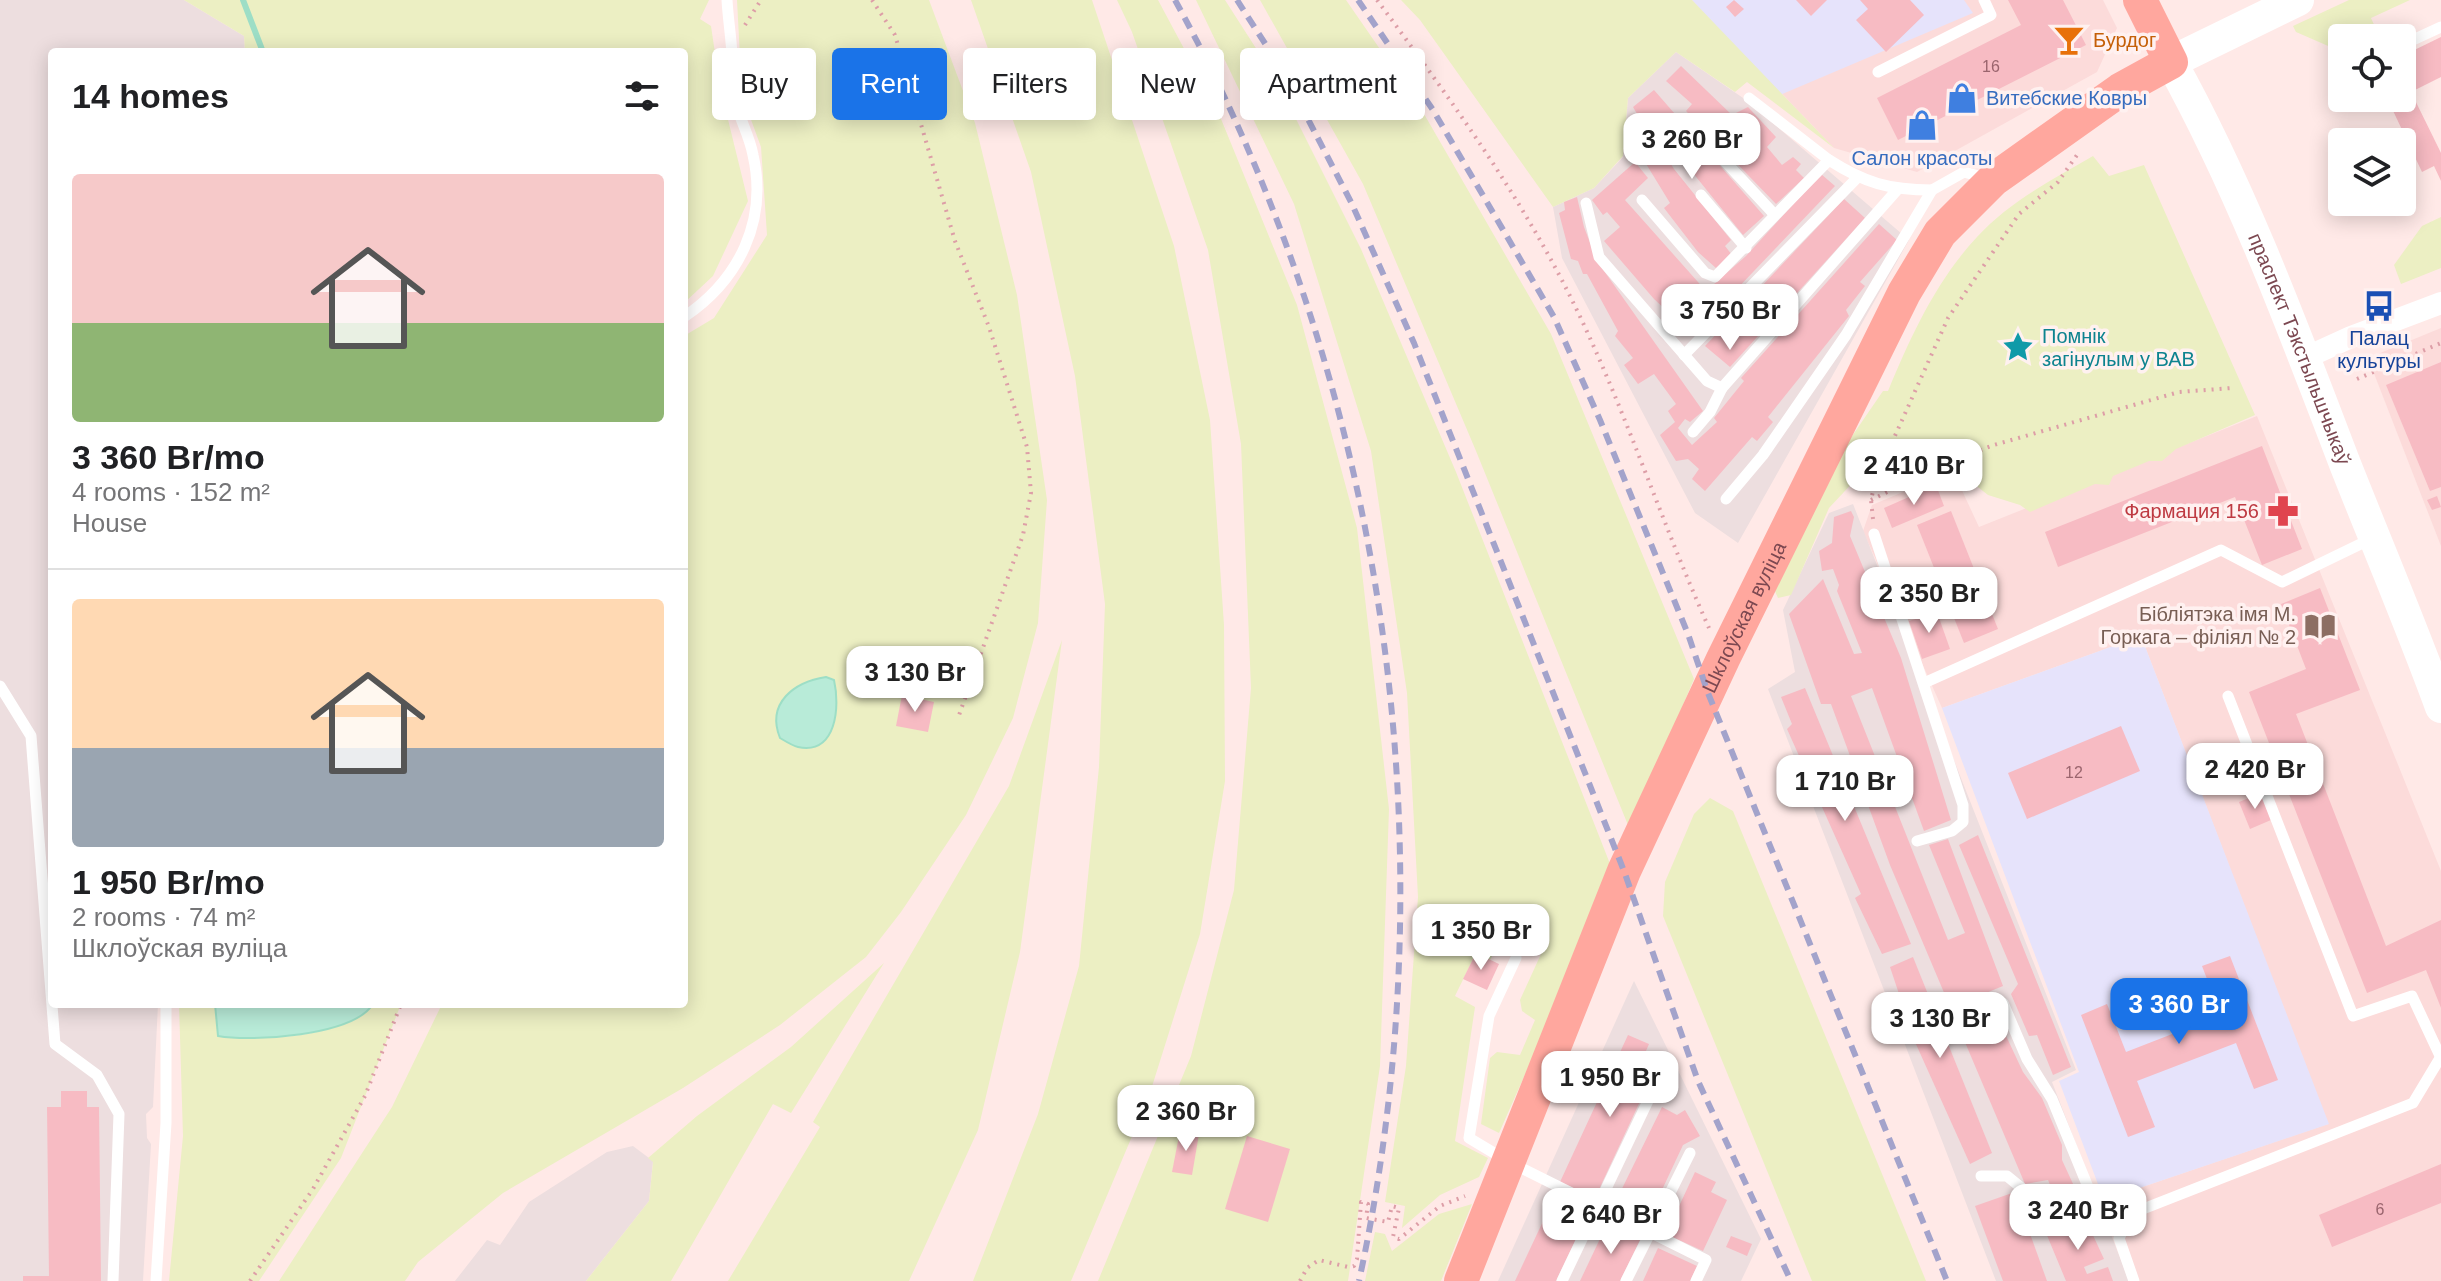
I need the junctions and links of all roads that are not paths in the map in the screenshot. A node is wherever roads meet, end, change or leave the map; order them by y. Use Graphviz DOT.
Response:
graph roads {
  1 [pos="727,0"];
  2 [pos="1984,0"];
  3 [pos="2140,0"];
  4 [pos="2298,0"];
  5 [pos="2441,27"];
  6 [pos="2416,39"];
  7 [pos="2171,62"];
  8 [pos="1878,72"];
  9 [pos="1749,98"];
  10 [pos="1691,125"];
  11 [pos="1829,160"];
  12 [pos="1857,178"];
  13 [pos="1993,180"];
  14 [pos="1897,190"];
  15 [pos="1932,190"];
  16 [pos="1701,195"];
  17 [pos="1642,200"];
  18 [pos="1586,203"];
  19 [pos="1774,214"];
  20 [pos="1746,248"];
  21 [pos="2441,303"];
  22 [pos="688,314"];
  23 [pos="1684,355"];
  24 [pos="2305,358"];
  25 [pos="1722,388"];
  26 [pos="1693,432"];
  27 [pos="1726,499"];
  28 [pos="1874,534"];
  29 [pos="2374,538"];
  30 [pos="1924,683"];
  31 [pos="0,686"];
  32 [pos="2228,696"];
  33 [pos="2441,707"];
  34 [pos="1917,841"];
  35 [pos="48,954"];
  36 [pos="1516,958"];
  37 [pos="2003,1003"];
  38 [pos="52,1008"];
  39 [pos="166,1008"];
  40 [pos="2440,1058"];
  41 [pos="1657,1082"];
  42 [pos="1690,1153"];
  43 [pos="1509,1162"];
  44 [pos="1981,1176"];
  45 [pos="1597,1207"];
  46 [pos="2097,1209"];
  47 [pos="2127,1223"];
  48 [pos="1649,1232"];
  49 [pos="113,1281"];
  50 [pos="156,1281"];
  51 [pos="1461,1281"];
  52 [pos="1562,1281"];
  53 [pos="1626,1281"];
  54 [pos="1696,1281"];
  55 [pos="2134,1281"];
  1 -- 22 [label="lane"];
  2 -- 8 [label="lane"];
  3 -- 7 [label="main road, праспект Тэкстыльшчыкаў"];
  4 -- 7 [label="street"];
  5 -- 6 [label="lane"];
  7 -- 13 [label="main road, Шклоўская вуліца"];
  7 -- 24 [label="street, праспект Тэкстыльшчыкаў"];
  9 -- 11 [label="lane"];
  10 -- 19 [label="lane"];
  11 -- 12 [label="lane"];
  11 -- 19 [label="lane"];
  12 -- 14 [label="lane"];
  12 -- 23 [label="lane"];
  13 -- 15 [label="lane"];
  13 -- 43 [label="main road, Шклоўская вуліца"];
  14 -- 15 [label="lane"];
  14 -- 25 [label="lane"];
  15 -- 27 [label="lane"];
  16 -- 20 [label="lane"];
  17 -- 20 [label="lane"];
  18 -- 23 [label="lane"];
  19 -- 20 [label="lane"];
  21 -- 24 [label="street"];
  23 -- 25 [label="lane"];
  24 -- 29 [label="street, праспект Тэкстыльшчыкаў"];
  25 -- 26 [label="lane"];
  28 -- 30 [label="lane"];
  29 -- 30 [label="lane"];
  29 -- 33 [label="street, праспект Тэкстыльшчыкаў"];
  30 -- 34 [label="lane"];
  31 -- 35 [label="lane"];
  32 -- 40 [label="lane"];
  36 -- 43 [label="lane"];
  37 -- 46 [label="lane"];
  38 -- 49 [label="lane"];
  39 -- 50 [label="lane"];
  40 -- 47 [label="lane"];
  41 -- 45 [label="lane"];
  42 -- 48 [label="lane"];
  43 -- 45 [label="lane"];
  43 -- 51 [label="main road, Шклоўская вуліца"];
  44 -- 46 [label="lane"];
  45 -- 48 [label="lane"];
  45 -- 52 [label="lane"];
  46 -- 47 [label="lane"];
  47 -- 55 [label="lane"];
  48 -- 53 [label="lane"];
  48 -- 54 [label="lane"];
}
